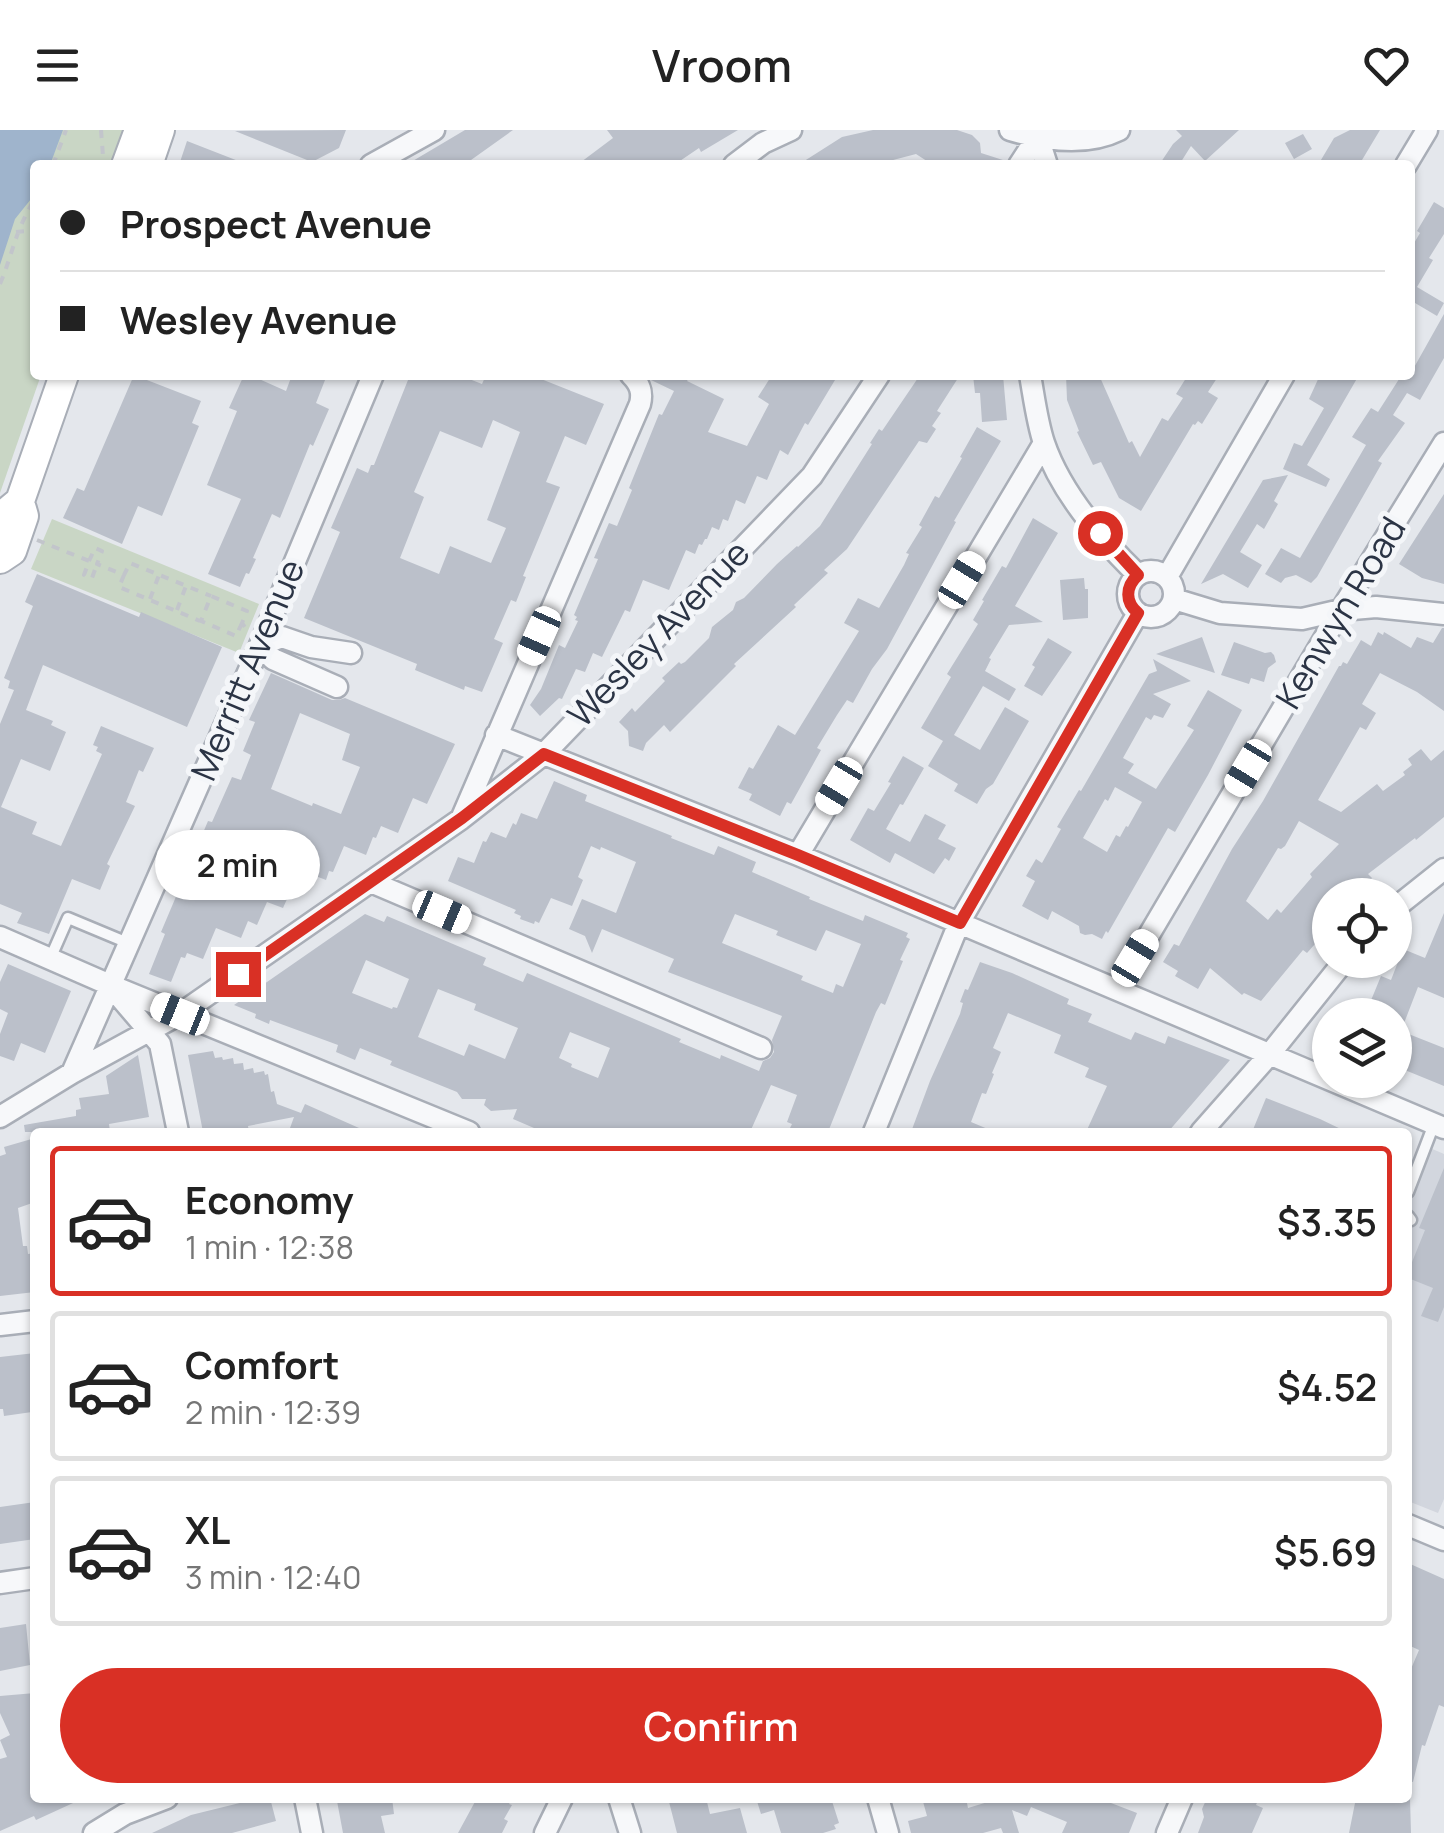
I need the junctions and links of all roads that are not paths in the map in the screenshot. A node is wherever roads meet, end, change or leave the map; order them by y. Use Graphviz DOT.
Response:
graph roads {
  1 [pos="139,130"];
  2 [pos="160,130"];
  3 [pos="434,130"];
  4 [pos="791,130"];
  5 [pos="1010,130"];
  6 [pos="1120,130"];
  7 [pos="1427,130"];
  8 [pos="1040,134"];
  9 [pos="117,160"];
  10 [pos="150,160"];
  11 [pos="380,160"];
  12 [pos="741,160"];
  13 [pos="1022,160"];
  14 [pos="1046,160"];
  15 [pos="1409,160"];
  16 [pos="62,380"];
  17 [pos="371,380"];
  18 [pos="636,380"];
  19 [pos="876,380"];
  20 [pos="1031,380"];
  21 [pos="1281,380"];
  22 [pos="1444,443"];
  23 [pos="1044,444"];
  24 [pos="20,500"];
  25 [pos="0,532"];
  26 [pos="0,559"];
  27 [pos="1138,575"];
  28 [pos="1167,577"];
  29 [pos="1174,599"];
  30 [pos="1341,610"];
  31 [pos="1138,613"];
  32 [pos="1444,614"];
  33 [pos="260,645"];
  34 [pos="351,653"];
  35 [pos="337,687"];
  36 [pos="496,734"];
  37 [pos="544,754"];
  38 [pos="462,818"];
  39 [pos="798,855"];
  40 [pos="1444,869"];
  41 [pos="371,882"];
  42 [pos="1412,894"];
  43 [pos="960,923"];
  44 [pos="0,937"];
  45 [pos="128,943"];
  46 [pos="50,958"];
  47 [pos="1330,978"];
  48 [pos="110,985"];
  49 [pos="1116,989"];
  50 [pos="180,1014"];
  51 [pos="150,1031"];
  52 [pos="761,1048"];
  53 [pos="1269,1054"];
  54 [pos="72,1073"];
  55 [pos="0,1117"];
  56 [pos="1439,1126"];
  57 [pos="177,1128"];
  58 [pos="460,1128"];
  59 [pos="876,1128"];
  60 [pos="1204,1128"];
  61 [pos="1412,1183"];
  62 [pos="30,1321"];
  63 [pos="0,1325"];
  64 [pos="1412,1527"];
  65 [pos="1444,1540"];
  66 [pos="30,1579"];
  67 [pos="0,1583"];
  68 [pos="149,1803"];
  69 [pos="306,1803"];
  70 [pos="560,1803"];
  71 [pos="621,1803"];
  72 [pos="879,1803"];
  73 [pos="1180,1803"];
  74 [pos="94,1833"];
  75 [pos="312,1833"];
  76 [pos="545,1833"];
  77 [pos="630,1833"];
  78 [pos="888,1833"];
  79 [pos="1167,1833"];
  1 -- 9 [label="main road"];
  2 -- 10 [label="main road"];
  3 -- 11 [label="street"];
  4 -- 12 [label="street"];
  5 -- 8 [label="street"];
  6 -- 8 [label="street"];
  7 -- 15 [label="street"];
  8 -- 13 [label="street"];
  8 -- 14 [label="street"];
  16 -- 24 [label="main road"];
  17 -- 33 [label="street, Merritt Avenue"];
  18 -- 36 [label="street"];
  19 -- 37 [label="street, Wesley Avenue"];
  20 -- 23 [label="street"];
  21 -- 28 [label="street"];
  22 -- 30 [label="street, Kenwyn Road"];
  23 -- 27 [label="street"];
  23 -- 39 [label="street"];
  24 -- 25 [label="main road"];
  24 -- 26 [label="main road"];
  27 -- 28 [label="street"];
  27 -- 31 [label="street"];
  28 -- 29 [label="street"];
  29 -- 30 [label="street"];
  29 -- 31 [label="street"];
  30 -- 32 [label="street"];
  30 -- 49 [label="street, Kenwyn Road"];
  31 -- 43 [label="street"];
  33 -- 34 [label="street"];
  33 -- 35 [label="street"];
  33 -- 45 [label="street, Merritt Avenue"];
  36 -- 37 [label="street"];
  36 -- 38 [label="street"];
  37 -- 38 [label="street, Wesley Avenue"];
  37 -- 39 [label="street"];
  38 -- 41 [label="street, Wesley Avenue"];
  39 -- 43 [label="street"];
  40 -- 42 [label="street"];
  41 -- 50 [label="street, Wesley Avenue"];
  41 -- 52 [label="street"];
  43 -- 49 [label="street"];
  43 -- 59 [label="street"];
  44 -- 46 [label="street"];
  45 -- 46 [label="lane"];
  45 -- 48 [label="street, Merritt Avenue"];
  46 -- 48 [label="street"];
  47 -- 53 [label="street"];
  48 -- 50 [label="street"];
  48 -- 51 [label="street"];
  48 -- 54 [label="street, Merritt Avenue"];
  49 -- 53 [label="street"];
  50 -- 51 [label="street, Wesley Avenue"];
  50 -- 58 [label="street"];
  51 -- 54 [label="street, Wesley Avenue"];
  51 -- 57 [label="street"];
  53 -- 56 [label="street"];
  53 -- 60 [label="street"];
  54 -- 55 [label="street, Wesley Avenue"];
  56 -- 61 [label="lane"];
  62 -- 63 [label="street"];
  64 -- 65 [label="street"];
  66 -- 67 [label="street"];
  68 -- 74 [label="street"];
  69 -- 75 [label="street"];
  70 -- 76 [label="street"];
  71 -- 77 [label="street"];
  72 -- 78 [label="street"];
  73 -- 79 [label="street"];
}
